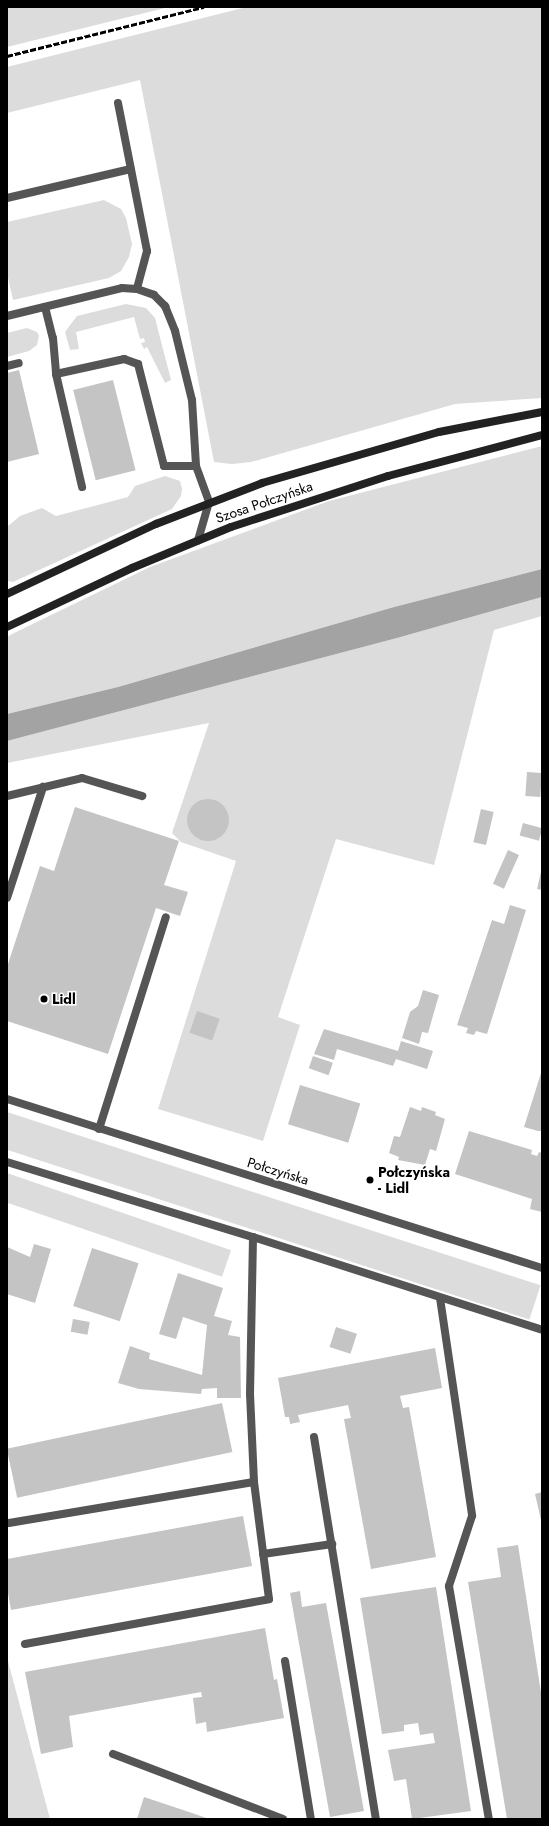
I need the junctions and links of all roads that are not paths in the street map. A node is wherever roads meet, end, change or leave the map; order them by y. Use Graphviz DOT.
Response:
graph roads {
  1 [pos="118,103"];
  2 [pos="131,169"];
  3 [pos="7,198"];
  4 [pos="137,289"];
  5 [pos="45,307"];
  6 [pos="7,316"];
  7 [pos="20,363"];
  8 [pos="7,366"];
  9 [pos="56,374"];
  10 [pos="542,412"];
  11 [pos="542,435"];
  12 [pos="196,466"];
  13 [pos="82,487"];
  14 [pos="208,502"];
  15 [pos="198,540"];
  16 [pos="7,594"];
  17 [pos="7,627"];
  18 [pos="43,787"];
  19 [pos="7,796"];
  20 [pos="142,796"];
  21 [pos="7,898"];
  22 [pos="166,917"];
  23 [pos="7,1099"];
  24 [pos="99,1129"];
  25 [pos="7,1162"];
  26 [pos="253,1237"];
  27 [pos="542,1268"];
  28 [pos="440,1298"];
  29 [pos="542,1330"];
  30 [pos="314,1437"];
  31 [pos="254,1482"];
  32 [pos="9,1523"];
  33 [pos="332,1544"];
  34 [pos="263,1554"];
  35 [pos="25,1644"];
  36 [pos="285,1661"];
  37 [pos="113,1754"];
  38 [pos="283,1819"];
  39 [pos="311,1819"];
  40 [pos="376,1819"];
  41 [pos="489,1819"];
  1 -- 2 [label="street"];
  2 -- 3 [label="street"];
  2 -- 4 [label="street"];
  4 -- 5 [label="street"];
  4 -- 12 [label="street"];
  5 -- 6 [label="street"];
  5 -- 9 [label="street"];
  7 -- 8 [label="street"];
  9 -- 12 [label="street"];
  9 -- 13 [label="street"];
  10 -- 14 [label="main road, Szosa Połczyńska"];
  11 -- 15 [label="main road, Szosa Połczyńska"];
  12 -- 14 [label="street"];
  14 -- 15 [label="street"];
  14 -- 16 [label="main road, Szosa Połczyńska"];
  15 -- 17 [label="main road, Szosa Połczyńska"];
  18 -- 19 [label="street"];
  18 -- 20 [label="street"];
  18 -- 21 [label="street"];
  22 -- 24 [label="street"];
  23 -- 24 [label="street, Połczyńska"];
  24 -- 27 [label="street, Połczyńska"];
  25 -- 26 [label="street"];
  26 -- 28 [label="street"];
  26 -- 31 [label="street"];
  28 -- 29 [label="street"];
  28 -- 41 [label="street"];
  30 -- 33 [label="street"];
  31 -- 32 [label="street"];
  31 -- 34 [label="street"];
  33 -- 34 [label="street"];
  33 -- 40 [label="street"];
  34 -- 35 [label="street"];
  36 -- 39 [label="street"];
  37 -- 38 [label="street"];
}
